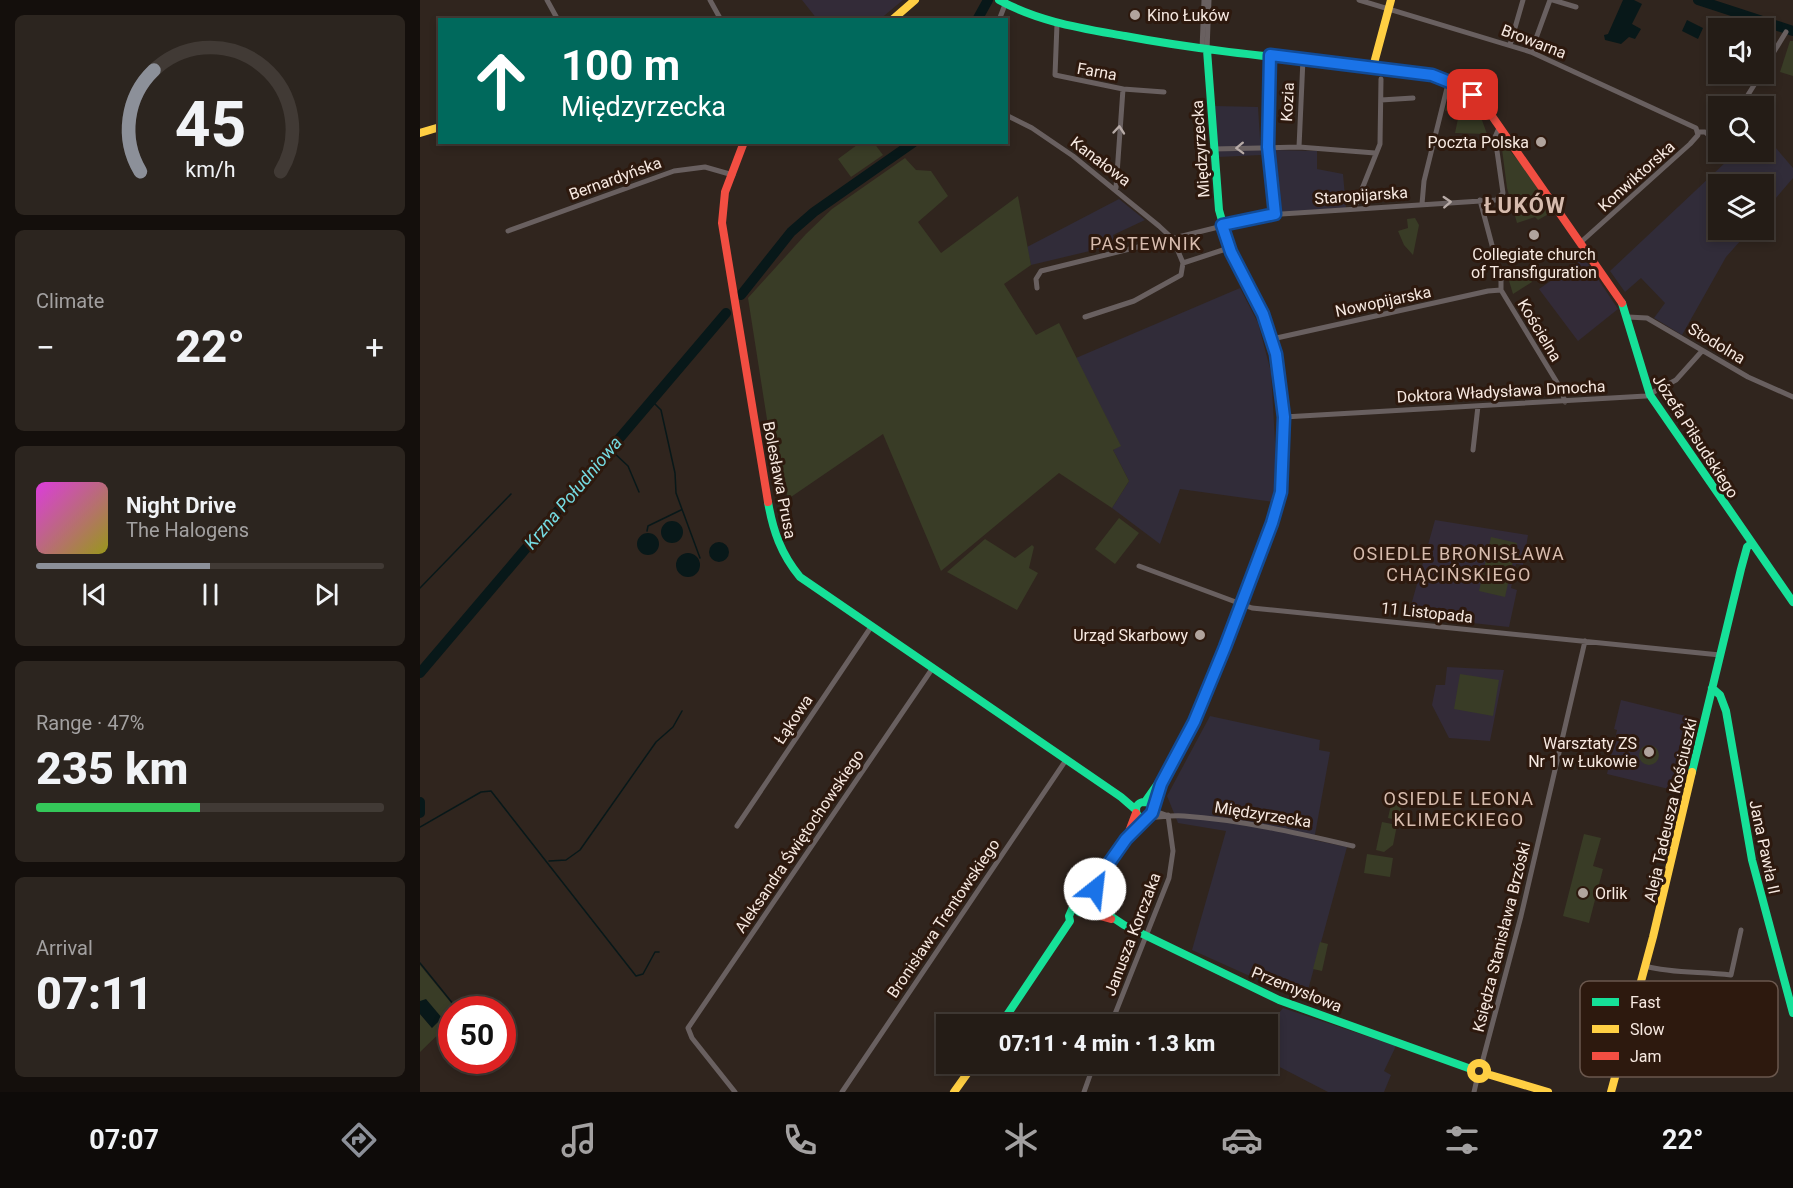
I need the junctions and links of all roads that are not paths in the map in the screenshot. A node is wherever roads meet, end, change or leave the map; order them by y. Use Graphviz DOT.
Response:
graph roads {
  1 [pos="547,0"];
  2 [pos="710,0"];
  3 [pos="915,0"];
  4 [pos="1204,0"];
  5 [pos="1209,0"];
  6 [pos="1359,0"];
  7 [pos="1523,0"];
  8 [pos="1551,0"];
  9 [pos="1003,1"];
  10 [pos="1390,4"];
  11 [pos="1576,8"];
  12 [pos="557,18"];
  13 [pos="720,18"];
  14 [pos="894,18"];
  15 [pos="999,18"];
  16 [pos="1057,24"];
  17 [pos="1786,32"];
  18 [pos="1510,45"];
  19 [pos="1205,50"];
  20 [pos="1531,52"];
  21 [pos="1774,52"];
  22 [pos="1270,55"];
  23 [pos="1303,59"];
  24 [pos="1373,67"];
  25 [pos="1381,79"];
  26 [pos="1449,80"];
  27 [pos="1123,89"];
  28 [pos="1164,92"];
  29 [pos="1413,98"];
  30 [pos="1381,100"];
  31 [pos="1008,116"];
  32 [pos="1500,126"];
  33 [pos="438,128"];
  34 [pos="1698,132"];
  35 [pos="420,133"];
  36 [pos="1708,135"];
  37 [pos="743,144"];
  38 [pos="1268,147"];
  39 [pos="1299,147"];
  40 [pos="1213,149"];
  41 [pos="1376,153"];
  42 [pos="733,175"];
  43 [pos="1116,188"];
  44 [pos="1480,201"];
  45 [pos="1422,204"];
  46 [pos="1354,209"];
  47 [pos="1275,214"];
  48 [pos="1222,225"];
  49 [pos="508,231"];
  50 [pos="1173,239"];
  51 [pos="1581,242"];
  52 [pos="1230,248"];
  53 [pos="1183,263"];
  54 [pos="1037,288"];
  55 [pos="1501,290"];
  56 [pos="1085,317"];
  57 [pos="1628,317"];
  58 [pos="1272,339"];
  59 [pos="1702,351"];
  60 [pos="1650,395"];
  61 [pos="1793,397"];
  62 [pos="1565,402"];
  63 [pos="1478,406"];
  64 [pos="1284,417"];
  65 [pos="1473,450"];
  66 [pos="1751,544"];
  67 [pos="1139,566"];
  68 [pos="1793,602"];
  69 [pos="1242,605"];
  70 [pos="871,627"];
  71 [pos="1585,641"];
  72 [pos="1720,655"];
  73 [pos="932,669"];
  74 [pos="1712,688"];
  75 [pos="1066,760"];
  76 [pos="1144,810"];
  77 [pos="1168,815"];
  78 [pos="737,826"];
  79 [pos="1353,846"];
  80 [pos="1086,905"];
  81 [pos="1742,930"];
  82 [pos="1147,935"];
  83 [pos="1646,966"];
  84 [pos="1642,981"];
  85 [pos="1793,1013"];
  86 [pos="1007,1014"];
  87 [pos="1115,1014"];
  88 [pos="1482,1063"];
  89 [pos="1472,1069"];
  90 [pos="967,1074"];
  91 [pos="1090,1074"];
  92 [pos="1487,1074"];
  93 [pos="1618,1077"];
  94 [pos="1477,1079"];
  95 [pos="735,1092"];
  96 [pos="842,1092"];
  97 [pos="954,1092"];
  98 [pos="1083,1092"];
  99 [pos="1474,1092"];
  100 [pos="1548,1092"];
  101 [pos="1613,1092"];
  1 -- 12 [label="street"];
  2 -- 13 [label="street"];
  3 -- 14 [label="street"];
  4 -- 19 [label="street"];
  5 -- 19 [label="street"];
  6 -- 10 [label="street, Browarna"];
  7 -- 18 [label="street"];
  8 -- 11 [label="street"];
  8 -- 20 [label="street"];
  9 -- 15 [label="street"];
  9 -- 16 [label="street, Józefa Piłsudskiego"];
  10 -- 18 [label="street, Browarna"];
  10 -- 24 [label="street"];
  16 -- 19 [label="street, Józefa Piłsudskiego"];
  16 -- 27 [label="street, Farna"];
  17 -- 21 [label="street"];
  18 -- 20 [label="street, Browarna"];
  19 -- 22 [label="street, Józefa Piłsudskiego"];
  19 -- 40 [label="street, Międzyrzecka"];
  20 -- 34 [label="street, Browarna"];
  22 -- 23 [label="street, Józefa Piłsudskiego"];
  22 -- 38 [label="street"];
  23 -- 24 [label="street, Józefa Piłsudskiego"];
  23 -- 39 [label="street, Kozia"];
  24 -- 26 [label="street, Józefa Piłsudskiego"];
  25 -- 30 [label="street"];
  26 -- 32 [label="street, Józefa Piłsudskiego"];
  26 -- 45 [label="street"];
  27 -- 28 [label="street"];
  43 -- 27 [label="street, Farna, one-way"];
  29 -- 30 [label="street"];
  30 -- 41 [label="street"];
  31 -- 43 [label="street, Kanałowa"];
  32 -- 44 [label="street, Staropijarska"];
  32 -- 51 [label="street, Józefa Piłsudskiego"];
  33 -- 35 [label="street"];
  34 -- 36 [label="street"];
  34 -- 51 [label="street, Konwiktorska"];
  37 -- 42 [label="street, Bolesława Prusa"];
  38 -- 39 [label="street"];
  38 -- 40 [label="street, one-way"];
  38 -- 47 [label="street"];
  39 -- 41 [label="street"];
  40 -- 48 [label="street, Międzyrzecka"];
  41 -- 46 [label="street"];
  42 -- 49 [label="street, Bernardyńska"];
  42 -- 70 [label="street, Bolesława Prusa"];
  43 -- 50 [label="street, Kanałowa"];
  45 -- 44 [label="street, Staropijarska, one-way"];
  44 -- 55 [label="street, Kościelna"];
  45 -- 46 [label="street, Staropijarska"];
  46 -- 47 [label="street, Staropijarska"];
  47 -- 48 [label="street, Staropijarska"];
  48 -- 50 [label="street"];
  48 -- 52 [label="street, Międzyrzecka"];
  50 -- 53 [label="street"];
  50 -- 54 [label="street"];
  51 -- 57 [label="street, Józefa Piłsudskiego"];
  52 -- 53 [label="street"];
  52 -- 58 [label="street, Międzyrzecka"];
  53 -- 56 [label="street"];
  55 -- 58 [label="street, Nowopijarska"];
  55 -- 62 [label="street, Kościelna"];
  57 -- 59 [label="street, Stodolna"];
  57 -- 60 [label="street, Józefa Piłsudskiego"];
  58 -- 64 [label="street, Międzyrzecka"];
  59 -- 60 [label="street, Doktora Władysława Dmocha"];
  59 -- 61 [label="street, Stodolna"];
  60 -- 62 [label="street, Doktora Władysława Dmocha"];
  60 -- 66 [label="street, Józefa Piłsudskiego"];
  62 -- 63 [label="street, Doktora Władysława Dmocha"];
  63 -- 64 [label="street, Doktora Władysława Dmocha"];
  63 -- 65 [label="street"];
  64 -- 69 [label="street, Międzyrzecka"];
  66 -- 68 [label="street, Józefa Piłsudskiego"];
  66 -- 72 [label="street, Aleja Tadeusza Kościuszki"];
  67 -- 69 [label="street, 11 Listopada"];
  69 -- 71 [label="street, 11 Listopada"];
  69 -- 76 [label="street, Międzyrzecka"];
  70 -- 73 [label="street, Bolesława Prusa"];
  70 -- 78 [label="street, Łąkowa"];
  71 -- 72 [label="street, 11 Listopada"];
  71 -- 88 [label="street, Księdza Stanisława Brzóski"];
  72 -- 74 [label="street, Aleja Tadeusza Kościuszki"];
  73 -- 75 [label="street, Bolesława Prusa"];
  73 -- 95 [label="street, Aleksandra Świętochowskiego"];
  74 -- 83 [label="street, Aleja Tadeusza Kościuszki"];
  74 -- 85 [label="street, Jana Pawła II"];
  75 -- 76 [label="street, Bolesława Prusa"];
  75 -- 96 [label="street, Bronisława Trentowskiego"];
  76 -- 77 [label="street, Międzyrzecka"];
  76 -- 80 [label="street, Międzyrzecka"];
  77 -- 79 [label="street, Międzyrzecka"];
  77 -- 82 [label="street, Janusza Korczaka"];
  80 -- 82 [label="street, Przemysłowa"];
  80 -- 86 [label="street, Międzyrzecka"];
  81 -- 83 [label="street"];
  82 -- 87 [label="street, Janusza Korczaka"];
  82 -- 89 [label="street, Przemysłowa"];
  83 -- 84 [label="street, Aleja Tadeusza Kościuszki"];
  88 -- 89 [label="street"];
  88 -- 92 [label="street"];
  89 -- 94 [label="street"];
  90 -- 97 [label="street"];
  91 -- 98 [label="street"];
  92 -- 94 [label="street"];
  92 -- 100 [label="street"];
  93 -- 101 [label="street, Aleja Tadeusza Kościuszki"];
  94 -- 99 [label="street"];
}
